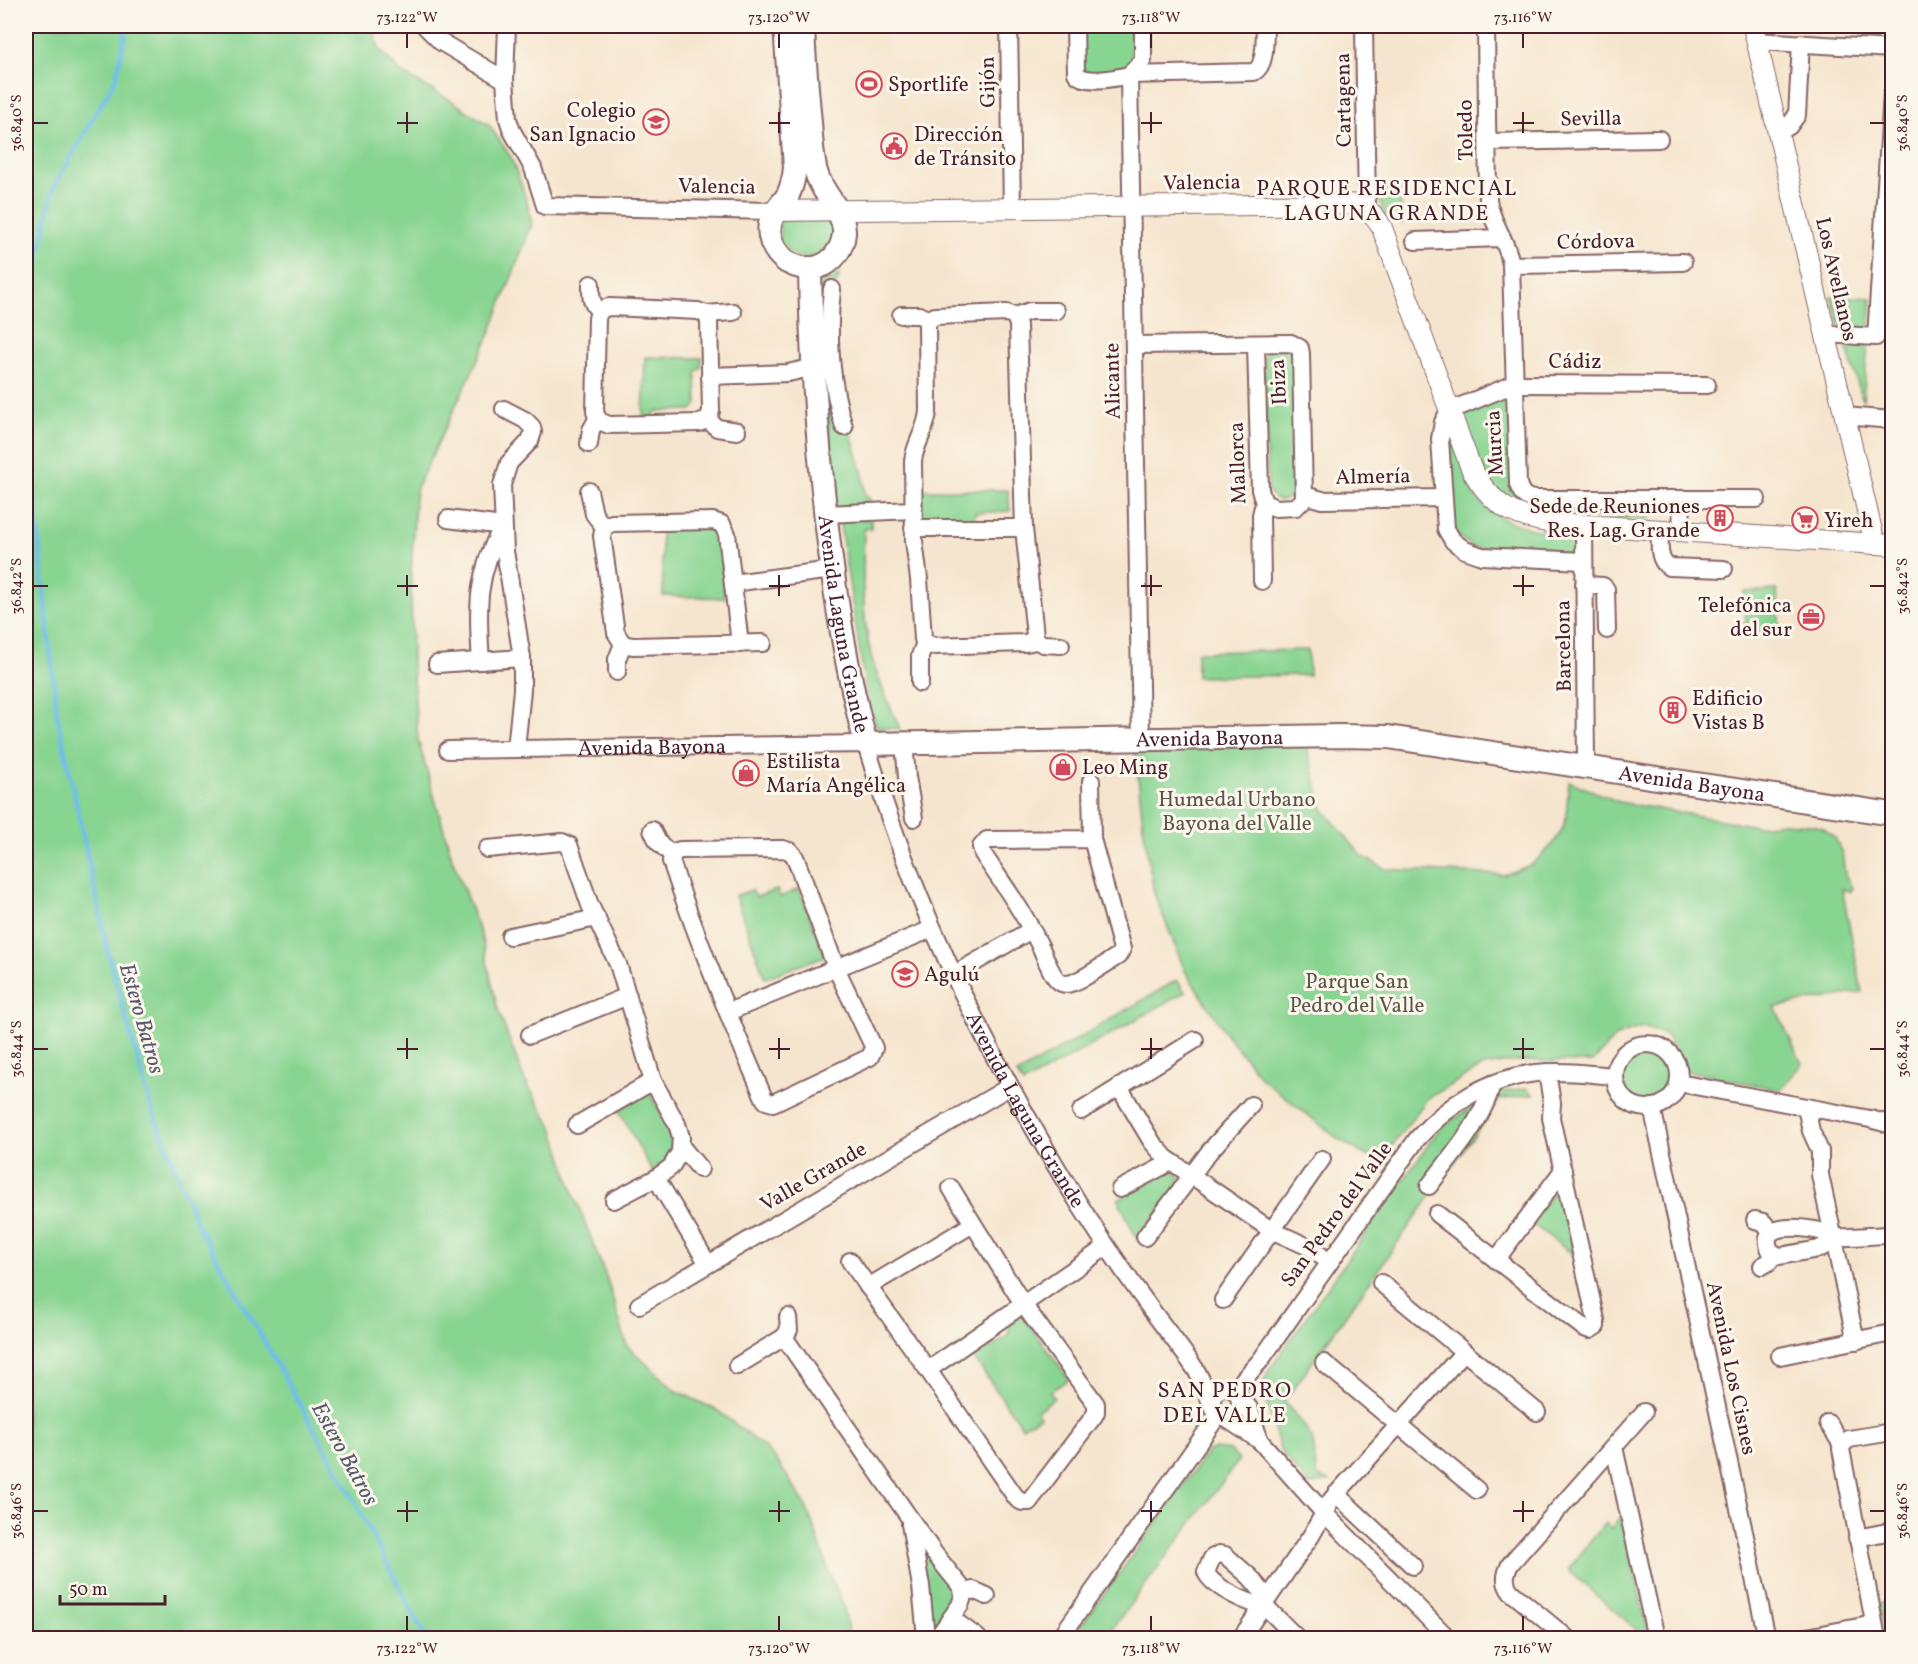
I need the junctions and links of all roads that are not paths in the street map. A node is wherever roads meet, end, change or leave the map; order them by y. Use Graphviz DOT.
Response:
graph roads {
  1 [pos="425,26"];
  2 [pos="507,26"];
  3 [pos="785,26"];
  4 [pos="803,26"];
  5 [pos="1008,26"];
  6 [pos="1075,26"];
  7 [pos="1143,26"];
  8 [pos="1265,26"];
  9 [pos="1364,26"];
  10 [pos="1486,26"];
  11 [pos="1754,33"];
  12 [pos="1801,43"];
  13 [pos="1893,49"];
  14 [pos="1129,75"];
  15 [pos="505,80"];
  16 [pos="1893,93"];
  17 [pos="1892,118"];
  18 [pos="1778,133"];
  19 [pos="1659,140"];
  20 [pos="1488,142"];
  21 [pos="1131,207"];
  22 [pos="1012,209"];
  23 [pos="1367,209"];
  24 [pos="776,211"];
  25 [pos="838,211"];
  26 [pos="1502,238"];
  27 [pos="1415,241"];
  28 [pos="1683,262"];
  29 [pos="1511,265"];
  30 [pos="810,268"];
  31 [pos="591,284"];
  32 [pos="832,289"];
  33 [pos="600,311"];
  34 [pos="1056,311"];
  35 [pos="733,312"];
  36 [pos="705,314"];
  37 [pos="900,315"];
  38 [pos="1015,316"];
  39 [pos="929,320"];
  40 [pos="1825,334"];
  41 [pos="1256,344"];
  42 [pos="1134,345"];
  43 [pos="821,366"];
  44 [pos="710,376"];
  45 [pos="1514,384"];
  46 [pos="1707,385"];
  47 [pos="504,409"];
  48 [pos="1449,411"];
  49 [pos="1845,416"];
  50 [pos="597,419"];
  51 [pos="708,420"];
  52 [pos="1893,420"];
  53 [pos="844,427"];
  54 [pos="737,431"];
  55 [pos="589,444"];
  56 [pos="589,491"];
  57 [pos="1304,495"];
  58 [pos="1443,498"];
  59 [pos="1681,499"];
  60 [pos="1758,499"];
  61 [pos="1264,503"];
  62 [pos="913,510"];
  63 [pos="826,514"];
  64 [pos="448,519"];
  65 [pos="1584,525"];
  66 [pos="503,526"];
  67 [pos="604,527"];
  68 [pos="913,528"];
  69 [pos="1024,528"];
  70 [pos="1660,530"];
  71 [pos="1682,531"];
  72 [pos="1884,544"];
  73 [pos="1584,561"];
  74 [pos="1724,569"];
  75 [pos="832,570"];
  76 [pos="1262,581"];
  77 [pos="733,584"];
  78 [pos="1584,585"];
  79 [pos="1607,630"];
  80 [pos="1033,639"];
  81 [pos="925,642"];
  82 [pos="763,643"];
  83 [pos="623,644"];
  84 [pos="740,644"];
  85 [pos="1061,645"];
  86 [pos="522,658"];
  87 [pos="481,661"];
  88 [pos="437,664"];
  89 [pos="617,672"];
  90 [pos="920,682"];
  91 [pos="1141,741"];
  92 [pos="904,743"];
  93 [pos="866,744"];
  94 [pos="516,749"];
  95 [pos="448,750"];
  96 [pos="1586,767"];
  97 [pos="1091,781"];
  98 [pos="1893,814"];
  99 [pos="914,818"];
  100 [pos="652,830"];
  101 [pos="1092,838"];
  102 [pos="487,849"];
  103 [pos="672,855"];
  104 [pos="597,918"];
  105 [pos="932,929"];
  106 [pos="1031,930"];
  107 [pos="510,936"];
  108 [pos="836,968"];
  109 [pos="953,975"];
  110 [pos="628,996"];
  111 [pos="728,1012"];
  112 [pos="530,1035"];
  113 [pos="1195,1040"];
  114 [pos="1542,1072"];
  115 [pos="1615,1076"];
  116 [pos="653,1081"];
  117 [pos="1679,1083"];
  118 [pos="1492,1084"];
  119 [pos="1009,1087"];
  120 [pos="1119,1087"];
  121 [pos="1251,1105"];
  122 [pos="1652,1107"];
  123 [pos="1806,1107"];
  124 [pos="1081,1111"];
  125 [pos="1893,1116"];
  126 [pos="1870,1119"];
  127 [pos="577,1125"];
  128 [pos="1893,1125"];
  129 [pos="681,1146"];
  130 [pos="1322,1159"];
  131 [pos="1171,1162"];
  132 [pos="700,1169"];
  133 [pos="1563,1170"];
  134 [pos="1191,1176"];
  135 [pos="656,1178"];
  136 [pos="1429,1186"];
  137 [pos="951,1188"];
  138 [pos="1120,1189"];
  139 [pos="614,1200"];
  140 [pos="1437,1214"];
  141 [pos="1755,1220"];
  142 [pos="973,1224"];
  143 [pos="1271,1230"];
  144 [pos="1772,1232"];
  145 [pos="1893,1235"];
  146 [pos="1145,1237"];
  147 [pos="1834,1237"];
  148 [pos="1106,1247"];
  149 [pos="1774,1254"];
  150 [pos="1496,1260"];
  151 [pos="850,1261"];
  152 [pos="708,1264"];
  153 [pos="1326,1266"];
  154 [pos="1762,1266"];
  155 [pos="1381,1282"];
  156 [pos="868,1287"];
  157 [pos="1223,1300"];
  158 [pos="1023,1304"];
  159 [pos="639,1305"];
  160 [pos="788,1317"];
  161 [pos="1893,1333"];
  162 [pos="784,1337"];
  163 [pos="1856,1341"];
  164 [pos="1464,1352"];
  165 [pos="1780,1356"];
  166 [pos="1324,1363"];
  167 [pos="737,1366"];
  168 [pos="928,1370"];
  169 [pos="1197,1371"];
  170 [pos="1233,1391"];
  171 [pos="1217,1411"];
  172 [pos="1537,1412"];
  173 [pos="1644,1412"];
  174 [pos="1828,1423"];
  175 [pos="1398,1425"];
  176 [pos="1893,1432"];
  177 [pos="1260,1441"];
  178 [pos="1842,1445"];
  179 [pos="1614,1447"];
  180 [pos="1477,1490"];
  181 [pos="1336,1494"];
  182 [pos="1324,1513"];
  183 [pos="909,1517"];
  184 [pos="1893,1531"];
  185 [pos="1857,1538"];
  186 [pos="1413,1566"];
  187 [pos="963,1593"];
  188 [pos="987,1596"];
  189 [pos="1264,1605"];
  190 [pos="951,1618"];
  191 [pos="1875,1631"];
  192 [pos="926,1638"];
  193 [pos="937,1638"];
  194 [pos="978,1638"];
  195 [pos="1060,1638"];
  196 [pos="1241,1638"];
  197 [pos="1297,1638"];
  198 [pos="1448,1638"];
  199 [pos="1567,1638"];
  200 [pos="1656,1638"];
  201 [pos="1767,1638"];
  202 [pos="1803,1638"];
  1 -- 15 [label="street"];
  2 -- 15 [label="street"];
  3 -- 24 [label="main road"];
  4 -- 25 [label="main road"];
  5 -- 22 [label="street, Gijón"];
  6 -- 14 [label="street"];
  7 -- 14 [label="street"];
  8 -- 14 [label="street"];
  9 -- 23 [label="street, Cartagena"];
  10 -- 20 [label="street, Toledo"];
  11 -- 12 [label="street"];
  11 -- 18 [label="street, Los Avellanos"];
  12 -- 13 [label="street"];
  12 -- 18 [label="street"];
  14 -- 21 [label="street, Alicante"];
  15 -- 24 [label="street, Valencia"];
  16 -- 17 [label="street"];
  17 -- 40 [label="street"];
  18 -- 40 [label="street, Los Avellanos"];
  19 -- 20 [label="street, Sevilla"];
  20 -- 26 [label="street, Toledo"];
  21 -- 22 [label="street, Valencia"];
  21 -- 23 [label="street, Valencia"];
  21 -- 42 [label="street, Alicante"];
  22 -- 25 [label="street, Valencia"];
  23 -- 48 [label="street"];
  24 -- 25 [label="street, Valencia"];
  24 -- 30 [label="main road"];
  25 -- 30 [label="main road"];
  26 -- 27 [label="street"];
  26 -- 29 [label="street, Toledo"];
  28 -- 29 [label="street, Córdova"];
  29 -- 45 [label="street, Murcia"];
  30 -- 43 [label="main road, Avenida Laguna Grande"];
  31 -- 33 [label="street"];
  32 -- 43 [label="street, Avenida Laguna Grande"];
  33 -- 36 [label="street"];
  33 -- 50 [label="street"];
  34 -- 38 [label="street"];
  35 -- 36 [label="street"];
  36 -- 44 [label="street"];
  37 -- 39 [label="street"];
  38 -- 39 [label="street"];
  38 -- 69 [label="street"];
  39 -- 62 [label="street"];
  40 -- 49 [label="street, Los Avellanos"];
  41 -- 42 [label="street, Ibiza"];
  41 -- 57 [label="street, Ibiza"];
  41 -- 61 [label="street, Mallorca"];
  42 -- 91 [label="street, Alicante"];
  43 -- 44 [label="street"];
  43 -- 53 [label="street, Avenida Laguna Grande"];
  43 -- 63 [label="main road, Avenida Laguna Grande"];
  44 -- 51 [label="street"];
  45 -- 46 [label="street, Cádiz"];
  45 -- 48 [label="street, Cádiz"];
  45 -- 59 [label="street, Murcia"];
  47 -- 66 [label="street"];
  48 -- 58 [label="street"];
  48 -- 65 [label="street"];
  49 -- 52 [label="street"];
  49 -- 72 [label="street, Los Avellanos"];
  50 -- 51 [label="street"];
  50 -- 55 [label="street"];
  51 -- 54 [label="street"];
  56 -- 67 [label="street"];
  57 -- 58 [label="street, Almería"];
  57 -- 61 [label="street"];
  58 -- 73 [label="street"];
  59 -- 60 [label="street, Murcia"];
  59 -- 71 [label="street"];
  61 -- 76 [label="street, Mallorca"];
  62 -- 63 [label="street"];
  62 -- 68 [label="street"];
  63 -- 75 [label="main road, Avenida Laguna Grande"];
  64 -- 66 [label="street"];
  65 -- 70 [label="street"];
  65 -- 73 [label="street, Barcelona"];
  66 -- 86 [label="street"];
  66 -- 87 [label="street"];
  67 -- 77 [label="street"];
  67 -- 83 [label="street"];
  68 -- 69 [label="street"];
  68 -- 81 [label="street"];
  69 -- 80 [label="street"];
  70 -- 71 [label="street"];
  70 -- 74 [label="street"];
  71 -- 72 [label="street"];
  73 -- 78 [label="street, Barcelona"];
  75 -- 77 [label="street"];
  75 -- 93 [label="main road, Avenida Laguna Grande"];
  77 -- 84 [label="street"];
  78 -- 79 [label="street"];
  78 -- 96 [label="street, Barcelona"];
  80 -- 81 [label="street"];
  80 -- 85 [label="street"];
  81 -- 90 [label="street"];
  82 -- 84 [label="street"];
  83 -- 84 [label="street"];
  83 -- 89 [label="street"];
  86 -- 87 [label="street"];
  86 -- 94 [label="street"];
  87 -- 88 [label="street"];
  91 -- 92 [label="main road, Avenida Bayona"];
  91 -- 96 [label="main road, Avenida Bayona"];
  92 -- 93 [label="main road, Avenida Bayona"];
  92 -- 99 [label="street, Avenida Laguna Grande"];
  93 -- 94 [label="street, Avenida Bayona"];
  93 -- 105 [label="street, Avenida Laguna Grande"];
  94 -- 95 [label="street, Avenida Bayona"];
  96 -- 98 [label="main road, Avenida Bayona"];
  97 -- 101 [label="street"];
  100 -- 103 [label="street"];
  101 -- 106 [label="street"];
  101 -- 106 [label="street"];
  102 -- 104 [label="street"];
  103 -- 108 [label="street"];
  103 -- 111 [label="street"];
  104 -- 107 [label="street"];
  104 -- 110 [label="street"];
  105 -- 108 [label="street"];
  105 -- 109 [label="street, Avenida Laguna Grande"];
  106 -- 109 [label="street"];
  108 -- 111 [label="street"];
  108 -- 111 [label="street"];
  109 -- 119 [label="street, Avenida Laguna Grande"];
  110 -- 112 [label="street"];
  110 -- 116 [label="street"];
  113 -- 120 [label="street"];
  114 -- 115 [label="street, San Pedro del Valle"];
  114 -- 118 [label="street, San Pedro del Valle"];
  114 -- 133 [label="street"];
  115 -- 117 [label="street"];
  115 -- 122 [label="street"];
  116 -- 127 [label="street"];
  116 -- 129 [label="street"];
  117 -- 122 [label="street"];
  117 -- 123 [label="street"];
  118 -- 136 [label="street"];
  118 -- 153 [label="street, San Pedro del Valle"];
  119 -- 148 [label="street, Avenida Laguna Grande"];
  119 -- 152 [label="street, Valle Grande"];
  120 -- 124 [label="street"];
  120 -- 131 [label="street"];
  121 -- 134 [label="street"];
  122 -- 201 [label="street, Avenida Los Cisnes"];
  123 -- 126 [label="street"];
  123 -- 147 [label="street"];
  125 -- 126 [label="street"];
  126 -- 128 [label="street"];
  129 -- 132 [label="street"];
  129 -- 135 [label="street"];
  130 -- 143 [label="street"];
  131 -- 134 [label="street"];
  131 -- 138 [label="street"];
  133 -- 150 [label="street"];
  133 -- 150 [label="street"];
  134 -- 143 [label="street"];
  134 -- 146 [label="street"];
  135 -- 139 [label="street"];
  135 -- 152 [label="street"];
  137 -- 142 [label="street"];
  140 -- 150 [label="street"];
  141 -- 144 [label="street"];
  142 -- 156 [label="street"];
  142 -- 158 [label="street"];
  143 -- 153 [label="street"];
  143 -- 157 [label="street"];
  144 -- 147 [label="street"];
  144 -- 149 [label="street"];
  145 -- 147 [label="street"];
  147 -- 149 [label="street"];
  147 -- 163 [label="street"];
  148 -- 158 [label="street"];
  148 -- 169 [label="street, Avenida Laguna Grande"];
  149 -- 154 [label="street"];
  151 -- 156 [label="street"];
  152 -- 159 [label="street, Valle Grande"];
  153 -- 170 [label="street, San Pedro del Valle"];
  155 -- 164 [label="street"];
  156 -- 168 [label="street"];
  158 -- 168 [label="street"];
  158 -- 168 [label="street"];
  160 -- 162 [label="street"];
  161 -- 163 [label="street"];
  162 -- 167 [label="street"];
  162 -- 183 [label="street"];
  163 -- 165 [label="street"];
  164 -- 172 [label="street"];
  164 -- 175 [label="street"];
  166 -- 175 [label="street"];
  169 -- 170 [label="street"];
  169 -- 171 [label="street"];
  170 -- 171 [label="street"];
  170 -- 171 [label="street"];
  170 -- 177 [label="street"];
  171 -- 177 [label="street"];
  171 -- 195 [label="street"];
  173 -- 179 [label="street"];
  174 -- 178 [label="street"];
  175 -- 180 [label="street"];
  175 -- 181 [label="street"];
  176 -- 178 [label="street"];
  177 -- 182 [label="street"];
  178 -- 185 [label="street"];
  179 -- 199 [label="street"];
  179 -- 200 [label="street"];
  181 -- 182 [label="street"];
  181 -- 186 [label="street"];
  182 -- 189 [label="street"];
  182 -- 198 [label="street"];
  183 -- 187 [label="street"];
  183 -- 192 [label="street"];
  184 -- 185 [label="street"];
  185 -- 191 [label="street"];
  187 -- 188 [label="street"];
  187 -- 190 [label="street"];
  189 -- 196 [label="street"];
  189 -- 197 [label="street"];
  190 -- 193 [label="street"];
  190 -- 194 [label="street"];
  191 -- 202 [label="street"];
}
